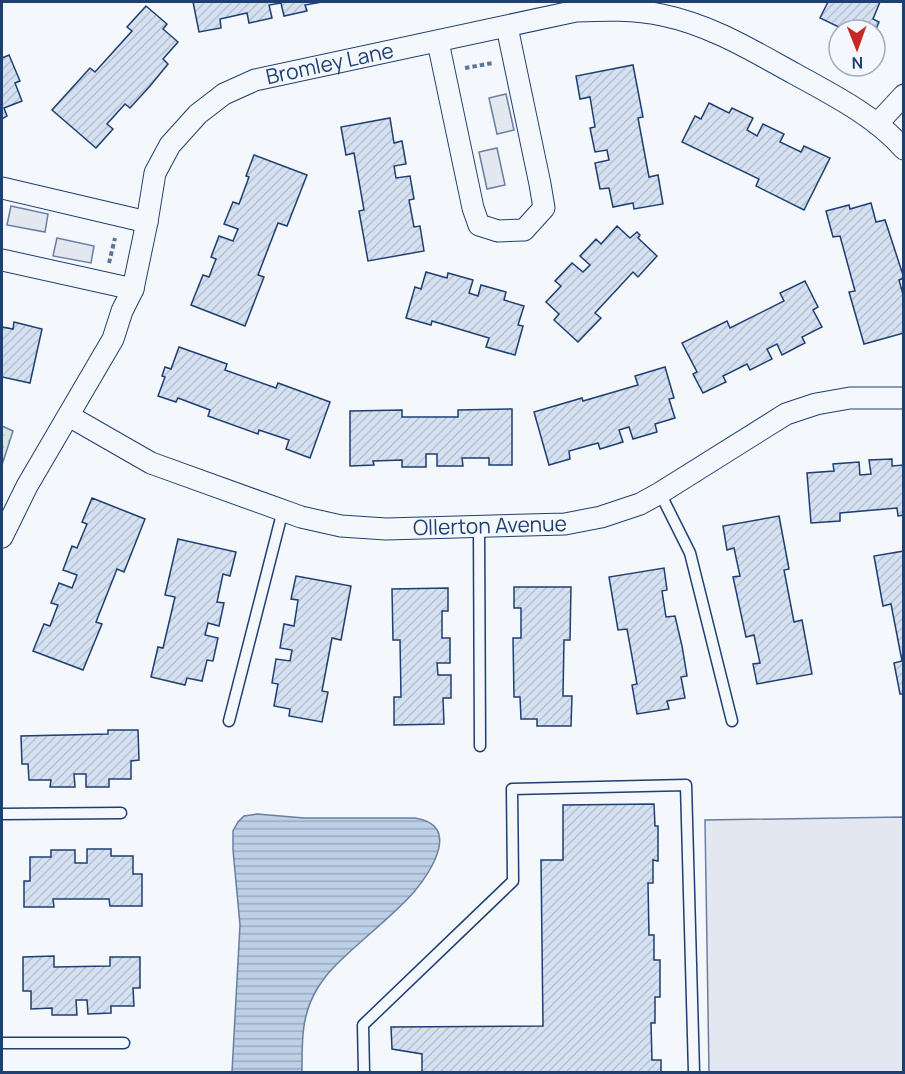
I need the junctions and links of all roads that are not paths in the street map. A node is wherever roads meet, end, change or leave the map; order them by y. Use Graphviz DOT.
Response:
graph roads {
  1 [pos="507,27"];
  2 [pos="438,42"];
  3 [pos="903,95"];
  4 [pos="877,124"];
  5 [pos="903,149"];
  6 [pos="2,188"];
  7 [pos="147,222"];
  8 [pos="2,260"];
  9 [pos="133,289"];
  10 [pos="903,398"];
  11 [pos="69,416"];
  12 [pos="660,493"];
  13 [pos="283,510"];
  14 [pos="479,527"];
  15 [pos="2,537"];
  16 [pos="229,721"];
  17 [pos="732,721"];
  18 [pos="480,746"];
  19 [pos="121,813"];
  20 [pos="2,814"];
  21 [pos="2,1043"];
  22 [pos="124,1043"];
  23 [pos="364,1072"];
  24 [pos="694,1072"];
  1 -- 2 [label="street, Bromley Lane"];
  1 -- 2 [label="street"];
  1 -- 4 [label="street, Bromley Lane"];
  2 -- 7 [label="street, Bromley Lane"];
  3 -- 4 [label="street"];
  4 -- 5 [label="street, Bromley Lane"];
  6 -- 7 [label="street"];
  7 -- 9 [label="street, Bromley Lane"];
  8 -- 9 [label="street"];
  9 -- 11 [label="street, Bromley Lane"];
  10 -- 12 [label="street, Ollerton Avenue"];
  11 -- 13 [label="street, Ollerton Avenue"];
  11 -- 15 [label="street, Bromley Lane"];
  12 -- 14 [label="street, Ollerton Avenue"];
  12 -- 17 [label="lane"];
  13 -- 14 [label="street, Ollerton Avenue"];
  13 -- 16 [label="lane"];
  14 -- 18 [label="lane"];
  19 -- 20 [label="lane"];
  21 -- 22 [label="lane"];
  23 -- 24 [label="lane"];
}
